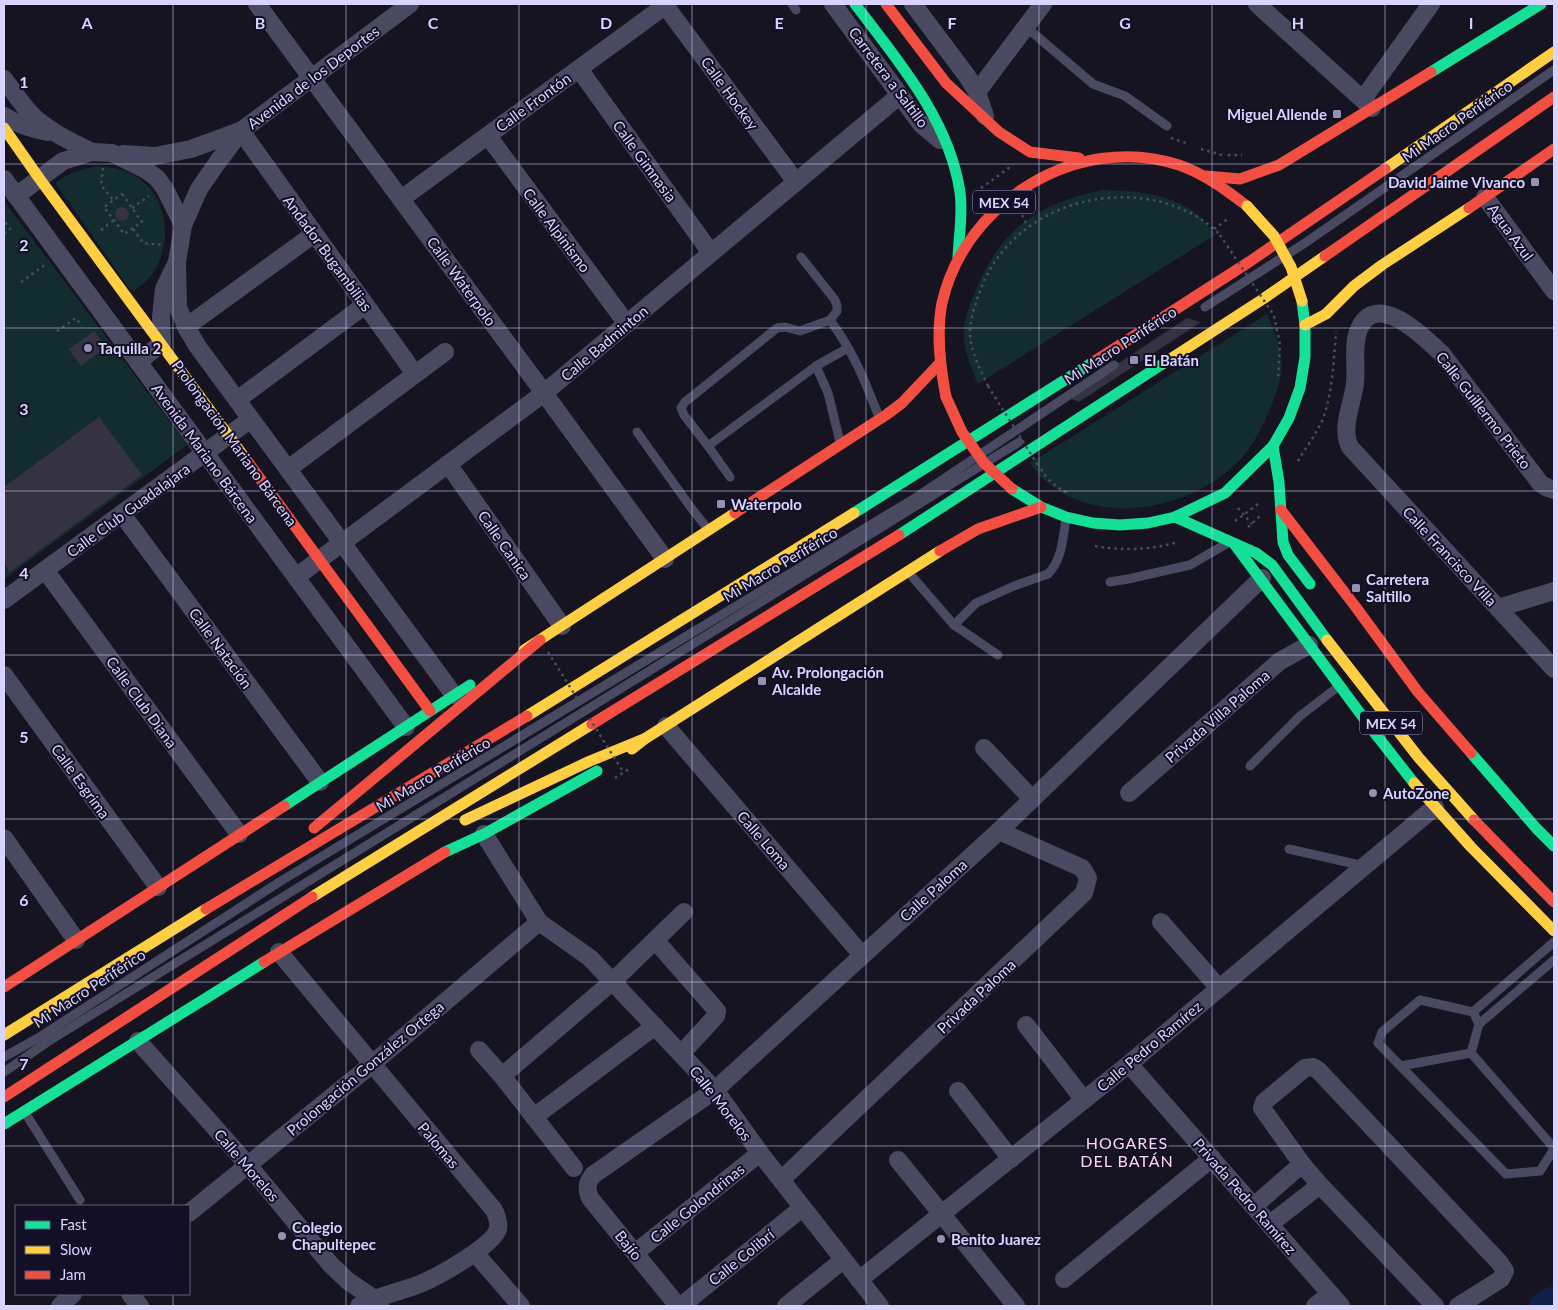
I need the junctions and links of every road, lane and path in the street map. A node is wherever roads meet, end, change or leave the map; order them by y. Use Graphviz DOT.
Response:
graph roads {
  1 [pos="257,4"];
  2 [pos="410,4"];
  3 [pos="833,4"];
  4 [pos="855,4"];
  5 [pos="886,4"];
  6 [pos="913,4"];
  7 [pos="1043,4"];
  8 [pos="1257,4"];
  9 [pos="1431,4"];
  10 [pos="1542,4"];
  11 [pos="665,5"];
  12 [pos="1026,27"];
  13 [pos="1554,52"];
  14 [pos="579,69"];
  15 [pos="1554,70"];
  16 [pos="4,78"];
  17 [pos="311,79"];
  18 [pos="1554,86"];
  19 [pos="977,92"];
  20 [pos="900,95"];
  21 [pos="1554,97"];
  22 [pos="1368,103"];
  23 [pos="4,116"];
  24 [pos="987,122"];
  25 [pos="1167,126"];
  26 [pos="4,128"];
  27 [pos="241,131"];
  28 [pos="55,133"];
  29 [pos="488,136"];
  30 [pos="1164,138"];
  31 [pos="948,147"];
  32 [pos="1554,149"];
  33 [pos="92,152"];
  34 [pos="1030,152"];
  35 [pos="1247,155"];
  36 [pos="1090,160"];
  37 [pos="107,161"];
  38 [pos="1206,176"];
  39 [pos="39,178"];
  40 [pos="4,179"];
  41 [pos="796,182"];
  42 [pos="152,194"];
  43 [pos="16,196"];
  44 [pos="1485,197"];
  45 [pos="401,199"];
  46 [pos="113,200"];
  47 [pos="961,203"];
  48 [pos="132,208"];
  49 [pos="114,220"];
  50 [pos="6,222"];
  51 [pos="183,225"];
  52 [pos="132,228"];
  53 [pos="100,231"];
  54 [pos="4,234"];
  55 [pos="314,234"];
  56 [pos="162,245"];
  57 [pos="711,253"];
  58 [pos="59,255"];
  59 [pos="800,257"];
  60 [pos="958,259"];
  61 [pos="177,262"];
  62 [pos="1285,272"];
  63 [pos="21,282"];
  64 [pos="1554,291"];
  65 [pos="365,305"];
  66 [pos="1194,313"];
  67 [pos="830,320"];
  68 [pos="627,324"];
  69 [pos="1305,325"];
  70 [pos="1339,325"];
  71 [pos="82,326"];
  72 [pos="186,327"];
  73 [pos="57,331"];
  74 [pos="162,343"];
  75 [pos="848,348"];
  76 [pos="444,352"];
  77 [pos="1121,361"];
  78 [pos="138,362"];
  79 [pos="939,364"];
  80 [pos="816,366"];
  81 [pos="415,374"];
  82 [pos="1278,385"];
  83 [pos="544,393"];
  84 [pos="237,400"];
  85 [pos="251,419"];
  86 [pos="880,419"];
  87 [pos="637,432"];
  88 [pos="229,436"];
  89 [pos="1028,436"];
  90 [pos="1347,441"];
  91 [pos="841,445"];
  92 [pos="708,446"];
  93 [pos="1273,446"];
  94 [pos="205,454"];
  95 [pos="1297,462"];
  96 [pos="448,464"];
  97 [pos="288,469"];
  98 [pos="730,477"];
  99 [pos="1553,490"];
  100 [pos="1073,496"];
  101 [pos="1280,497"];
  102 [pos="1262,500"];
  103 [pos="1041,507"];
  104 [pos="1282,510"];
  105 [pos="122,514"];
  106 [pos="1066,517"];
  107 [pos="1174,517"];
  108 [pos="709,530"];
  109 [pos="1210,533"];
  110 [pos="1180,542"];
  111 [pos="1232,542"];
  112 [pos="342,543"];
  113 [pos="1091,545"];
  114 [pos="665,559"];
  115 [pos="319,560"];
  116 [pos="45,570"];
  117 [pos="908,573"];
  118 [pos="296,577"];
  119 [pos="1262,578"];
  120 [pos="1110,582"];
  121 [pos="1554,591"];
  122 [pos="1317,593"];
  123 [pos="4,600"];
  124 [pos="1498,608"];
  125 [pos="954,625"];
  126 [pos="562,626"];
  127 [pos="540,640"];
  128 [pos="1309,645"];
  129 [pos="548,652"];
  130 [pos="998,655"];
  131 [pos="1554,670"];
  132 [pos="4,675"];
  133 [pos="1339,686"];
  134 [pos="454,695"];
  135 [pos="430,711"];
  136 [pos="666,726"];
  137 [pos="406,727"];
  138 [pos="646,738"];
  139 [pos="984,748"];
  140 [pos="1250,766"];
  141 [pos="630,768"];
  142 [pos="622,770"];
  143 [pos="320,782"];
  144 [pos="608,782"];
  145 [pos="1129,794"];
  146 [pos="1032,799"];
  147 [pos="1435,807"];
  148 [pos="450,827"];
  149 [pos="999,831"];
  150 [pos="239,834"];
  151 [pos="484,834"];
  152 [pos="433,836"];
  153 [pos="4,838"];
  154 [pos="1554,846"];
  155 [pos="1289,849"];
  156 [pos="1365,866"];
  157 [pos="250,881"];
  158 [pos="158,887"];
  159 [pos="324,889"];
  160 [pos="1554,902"];
  161 [pos="684,912"];
  162 [pos="540,922"];
  163 [pos="1161,922"];
  164 [pos="1554,931"];
  165 [pos="76,940"];
  166 [pos="655,940"];
  167 [pos="1554,942"];
  168 [pos="279,952"];
  169 [pos="862,954"];
  170 [pos="1554,960"];
  171 [pos="613,980"];
  172 [pos="4,987"];
  173 [pos="1219,988"];
  174 [pos="1473,1012"];
  175 [pos="1479,1024"];
  176 [pos="1026,1025"];
  177 [pos="655,1026"];
  178 [pos="4,1035"];
  179 [pos="138,1041"];
  180 [pos="478,1050"];
  181 [pos="1471,1053"];
  182 [pos="681,1054"];
  183 [pos="4,1058"];
  184 [pos="371,1064"];
  185 [pos="1129,1064"];
  186 [pos="1401,1066"];
  187 [pos="4,1072"];
  188 [pos="502,1076"];
  189 [pos="715,1090"];
  190 [pos="958,1091"];
  191 [pos="4,1097"];
  192 [pos="1084,1100"];
  193 [pos="24,1112"];
  194 [pos="534,1118"];
  195 [pos="4,1124"];
  196 [pos="1554,1149"];
  197 [pos="760,1152"];
  198 [pos="1212,1158"];
  199 [pos="1011,1159"];
  200 [pos="898,1160"];
  201 [pos="1302,1164"];
  202 [pos="248,1165"];
  203 [pos="574,1168"];
  204 [pos="781,1180"];
  205 [pos="588,1181"];
  206 [pos="1320,1185"];
  207 [pos="80,1200"];
  208 [pos="1254,1206"];
  209 [pos="802,1208"];
  210 [pos="190,1212"];
  211 [pos="941,1215"];
  212 [pos="1270,1224"];
  213 [pos="475,1253"];
  214 [pos="635,1253"];
  215 [pos="843,1260"];
  216 [pos="1064,1279"];
  217 [pos="859,1280"];
  218 [pos="73,1295"];
  219 [pos="131,1295"];
  220 [pos="1336,1300"];
  221 [pos="371,1304"];
  222 [pos="60,1306"];
  223 [pos="140,1306"];
  224 [pos="521,1306"];
  225 [pos="679,1306"];
  226 [pos="786,1306"];
  227 [pos="880,1306"];
  228 [pos="1016,1306"];
  229 [pos="1315,1306"];
  230 [pos="1435,1306"];
  231 [pos="1458,1306"];
  1 -- 17 [label="street, Calle Waterpolo"];
  2 -- 17 [label="street, Avenida de los Deportes"];
  3 -- 20 [label="street, Carretera a Saltillo"];
  4 -- 31 [label="main road, Carretera a Saltillo / MEX 54"];
  5 -- 24 [label="main road, MEX 54"];
  6 -- 19 [label="street"];
  7 -- 12 [label="street"];
  8 -- 22 [label="street"];
  9 -- 22 [label="street"];
  10 -- 22 [label="main road"];
  11 -- 14 [label="street, Calle Frontón"];
  11 -- 41 [label="street, Calle Hockey"];
  12 -- 19 [label="street"];
  12 -- 25 [label="lane"];
  13 -- 157 [label="main road"];
  14 -- 29 [label="street, Calle Frontón"];
  14 -- 57 [label="street, Calle Gimnasia"];
  15 -- 66 [label="lane, Mi Macro Periférico"];
  16 -- 28 [label="street"];
  17 -- 27 [label="street, Avenida de los Deportes"];
  17 -- 45 [label="street, Calle Waterpolo"];
  18 -- 62 [label="lane, Mi Macro Periférico"];
  19 -- 24 [label="street"];
  20 -- 31 [label="street, Carretera a Saltillo"];
  20 -- 41 [label="street, Calle Badminton"];
  21 -- 159 [label="main road"];
  22 -- 38 [label="main road"];
  23 -- 28 [label="street"];
  24 -- 34 [label="main road, MEX 54"];
  26 -- 39 [label="main road, Prolongación Mariano Bárcena"];
  27 -- 37 [label="street, Avenida de los Deportes"];
  27 -- 51 [label="street, Avenida de los Deportes"];
  27 -- 55 [label="street, Andador Bugambilias"];
  28 -- 33 [label="street"];
  29 -- 45 [label="street, Calle Frontón"];
  29 -- 68 [label="street, Calle Alpinismo"];
  30 -- 35 [label="path"];
  31 -- 47 [label="main road, Carretera a Saltillo / MEX 54"];
  32 -- 44 [label="main road"];
  33 -- 37 [label="street, Avenida de los Deportes"];
  33 -- 39 [label="street, Avenida de los Deportes"];
  34 -- 36 [label="main road, MEX 54"];
  34 -- 47 [label="path"];
  36 -- 38 [label="main road, MEX 54"];
  36 -- 60 [label="main road, MEX 54"];
  37 -- 46 [label="path"];
  37 -- 51 [label="street, Avenida de los Deportes"];
  38 -- 69 [label="main road, MEX 54, bridge"];
  39 -- 43 [label="street, Avenida de los Deportes"];
  39 -- 74 [label="main road, Prolongación Mariano Bárcena"];
  40 -- 43 [label="street, Avenida Mariano Bárcena"];
  41 -- 57 [label="street, Calle Badminton"];
  42 -- 48 [label="path"];
  43 -- 58 [label="street, Avenida Mariano Bárcena"];
  44 -- 64 [label="street, Agua Azul"];
  44 -- 69 [label="main road"];
  45 -- 83 [label="street, Calle Waterpolo"];
  46 -- 48 [label="path"];
  46 -- 49 [label="path"];
  47 -- 60 [label="main road, Carretera a Saltillo / MEX 54"];
  48 -- 52 [label="path"];
  49 -- 52 [label="path"];
  49 -- 53 [label="path"];
  50 -- 54 [label="path"];
  51 -- 61 [label="street, Avenida de los Deportes"];
  52 -- 56 [label="path"];
  55 -- 65 [label="street, Andador Bugambilias"];
  55 -- 72 [label="street"];
  57 -- 68 [label="street, Calle Badminton"];
  58 -- 63 [label="path"];
  58 -- 78 [label="street, Avenida Mariano Bárcena"];
  59 -- 67 [label="lane"];
  60 -- 79 [label="main road, MEX 54"];
  61 -- 72 [label="street, Prolongación Mariano Bárcena"];
  61 -- 74 [label="street, Avenida de los Deportes"];
  65 -- 81 [label="street, Andador Bugambilias"];
  65 -- 84 [label="street"];
  67 -- 75 [label="lane"];
  67 -- 92 [label="lane"];
  68 -- 83 [label="street, Calle Badminton"];
  69 -- 93 [label="main road, MEX 54"];
  70 -- 95 [label="path"];
  71 -- 73 [label="path"];
  72 -- 84 [label="street, Prolongación Mariano Bárcena"];
  74 -- 78 [label="street"];
  74 -- 88 [label="main road, Prolongación Mariano Bárcena"];
  75 -- 80 [label="lane"];
  75 -- 86 [label="lane"];
  76 -- 81 [label="street"];
  77 -- 183 [label="lane, Mi Macro Periférico"];
  78 -- 94 [label="street, Avenida Mariano Bárcena"];
  79 -- 86 [label="main road"];
  79 -- 103 [label="main road, MEX 54, bridge"];
  80 -- 91 [label="lane"];
  80 -- 92 [label="lane"];
  81 -- 97 [label="street"];
  82 -- 100 [label="path, bridge"];
  83 -- 96 [label="street, Calle Badminton"];
  83 -- 114 [label="street, Calle Waterpolo"];
  84 -- 85 [label="street, Prolongación Mariano Bárcena"];
  85 -- 88 [label="street, Calle Club Guadalajara"];
  85 -- 97 [label="street, Prolongación Mariano Bárcena"];
  86 -- 91 [label="main road"];
  87 -- 108 [label="lane"];
  88 -- 94 [label="street, Calle Club Guadalajara"];
  88 -- 115 [label="main road, Prolongación Mariano Bárcena"];
  89 -- 187 [label="lane, Mi Macro Periférico"];
  90 -- 99 [label="street, Calle Guillermo Prieto"];
  90 -- 124 [label="street, Calle Francisco Villa"];
  91 -- 108 [label="main road"];
  92 -- 98 [label="lane"];
  93 -- 101 [label="main road"];
  93 -- 107 [label="main road, MEX 54"];
  94 -- 105 [label="street, Calle Club Guadalajara"];
  94 -- 118 [label="street, Avenida Mariano Bárcena"];
  96 -- 112 [label="street, Calle Badminton"];
  96 -- 126 [label="street, Calle Canica"];
  97 -- 112 [label="street, Prolongación Mariano Bárcena"];
  101 -- 104 [label="main road"];
  101 -- 111 [label="path"];
  102 -- 109 [label="path"];
  103 -- 106 [label="main road, MEX 54"];
  103 -- 117 [label="main road"];
  104 -- 122 [label="main road"];
  104 -- 154 [label="main road"];
  105 -- 116 [label="street, Calle Club Guadalajara"];
  105 -- 143 [label="street, Calle Natación"];
  106 -- 107 [label="main road, MEX 54"];
  106 -- 125 [label="lane"];
  107 -- 109 [label="main road, MEX 54"];
  108 -- 114 [label="main road"];
  109 -- 111 [label="main road, MEX 54"];
  110 -- 113 [label="path"];
  111 -- 119 [label="main road"];
  111 -- 120 [label="lane"];
  111 -- 160 [label="main road, MEX 54"];
  112 -- 115 [label="street, Calle Badminton"];
  112 -- 134 [label="street, Prolongación Mariano Bárcena"];
  114 -- 126 [label="main road"];
  115 -- 118 [label="street, Calle Badminton"];
  115 -- 135 [label="main road, Prolongación Mariano Bárcena"];
  116 -- 123 [label="street, Calle Club Guadalajara"];
  116 -- 150 [label="street, Calle Club Diana"];
  117 -- 125 [label="lane"];
  117 -- 136 [label="main road"];
  118 -- 137 [label="street, Avenida Mariano Bárcena"];
  119 -- 128 [label="main road"];
  119 -- 146 [label="street, Calle Paloma"];
  121 -- 124 [label="street"];
  124 -- 131 [label="street, Calle Francisco Villa"];
  125 -- 130 [label="lane"];
  126 -- 127 [label="main road"];
  127 -- 134 [label="main road"];
  127 -- 157 [label="main road"];
  128 -- 133 [label="main road"];
  128 -- 145 [label="street, Privada Villa Paloma"];
  129 -- 142 [label="path, bridge"];
  132 -- 158 [label="street, Calle Esgrima"];
  133 -- 140 [label="lane"];
  133 -- 147 [label="main road"];
  134 -- 135 [label="main road"];
  135 -- 137 [label="main road"];
  136 -- 138 [label="main road"];
  136 -- 169 [label="street, Calle Loma"];
  137 -- 143 [label="main road"];
  138 -- 148 [label="main road"];
  138 -- 151 [label="main road"];
  139 -- 146 [label="street"];
  141 -- 144 [label="path"];
  143 -- 150 [label="main road"];
  146 -- 149 [label="street, Calle Paloma"];
  147 -- 156 [label="street, Calle Pedro Ramírez"];
  147 -- 164 [label="main road"];
  149 -- 169 [label="street, Calle Paloma"];
  149 -- 204 [label="street, Privada Paloma"];
  150 -- 158 [label="main road"];
  151 -- 162 [label="street"];
  151 -- 168 [label="main road"];
  152 -- 159 [label="main road"];
  153 -- 165 [label="street"];
  155 -- 156 [label="lane"];
  156 -- 173 [label="street, Calle Pedro Ramírez"];
  157 -- 178 [label="main road"];
  158 -- 165 [label="main road"];
  159 -- 191 [label="main road"];
  161 -- 166 [label="street"];
  162 -- 171 [label="street, Calle Morelos"];
  162 -- 184 [label="street, Prolongación González Ortega"];
  163 -- 173 [label="street"];
  165 -- 172 [label="main road"];
  166 -- 171 [label="street"];
  166 -- 182 [label="street"];
  167 -- 174 [label="lane"];
  168 -- 179 [label="main road"];
  168 -- 184 [label="street"];
  169 -- 189 [label="street, Calle Paloma"];
  170 -- 175 [label="lane"];
  171 -- 177 [label="street, Calle Morelos"];
  171 -- 188 [label="street"];
  173 -- 185 [label="street, Calle Pedro Ramírez"];
  174 -- 175 [label="lane"];
  174 -- 186 [label="lane"];
  175 -- 181 [label="lane"];
  176 -- 192 [label="street"];
  177 -- 182 [label="street, Calle Morelos"];
  177 -- 194 [label="street"];
  179 -- 193 [label="main road"];
  179 -- 202 [label="street, Calle Morelos"];
  180 -- 188 [label="street"];
  181 -- 186 [label="lane"];
  181 -- 196 [label="lane"];
  182 -- 189 [label="street, Calle Morelos"];
  184 -- 202 [label="street, Prolongación González Ortega"];
  184 -- 213 [label="street, Palomas"];
  185 -- 192 [label="street, Calle Pedro Ramírez"];
  185 -- 198 [label="street, Privada Pedro Ramírez"];
  186 -- 196 [label="lane"];
  188 -- 194 [label="street"];
  189 -- 197 [label="street, Calle Morelos"];
  189 -- 205 [label="street, Calle Paloma"];
  190 -- 199 [label="street"];
  192 -- 199 [label="street, Calle Pedro Ramírez"];
  193 -- 195 [label="main road"];
  193 -- 207 [label="lane"];
  194 -- 203 [label="street"];
  197 -- 204 [label="street, Calle Morelos"];
  197 -- 214 [label="street, Calle Golondrinas"];
  198 -- 208 [label="street, Privada Pedro Ramírez"];
  198 -- 216 [label="street"];
  199 -- 211 [label="street, Calle Pedro Ramírez"];
  200 -- 211 [label="street"];
  201 -- 206 [label="street"];
  201 -- 208 [label="street"];
  201 -- 231 [label="street"];
  202 -- 210 [label="street, Prolongación González Ortega"];
  202 -- 221 [label="street, Calle Morelos"];
  204 -- 209 [label="street, Calle Morelos"];
  205 -- 214 [label="street, Bajío"];
  206 -- 212 [label="street"];
  206 -- 230 [label="street"];
  208 -- 212 [label="street, Privada Pedro Ramírez"];
  209 -- 215 [label="street, Calle Morelos"];
  209 -- 225 [label="street, Calle Colibrí"];
  211 -- 217 [label="street, Calle Pedro Ramírez"];
  211 -- 228 [label="street"];
  212 -- 220 [label="street, Privada Pedro Ramírez"];
  213 -- 221 [label="street"];
  213 -- 224 [label="street"];
  214 -- 225 [label="street, Bajío"];
  215 -- 217 [label="street, Calle Morelos"];
  215 -- 226 [label="street"];
  217 -- 227 [label="street, Calle Morelos"];
  218 -- 222 [label="street"];
  219 -- 223 [label="street"];
  220 -- 229 [label="street"];
}
